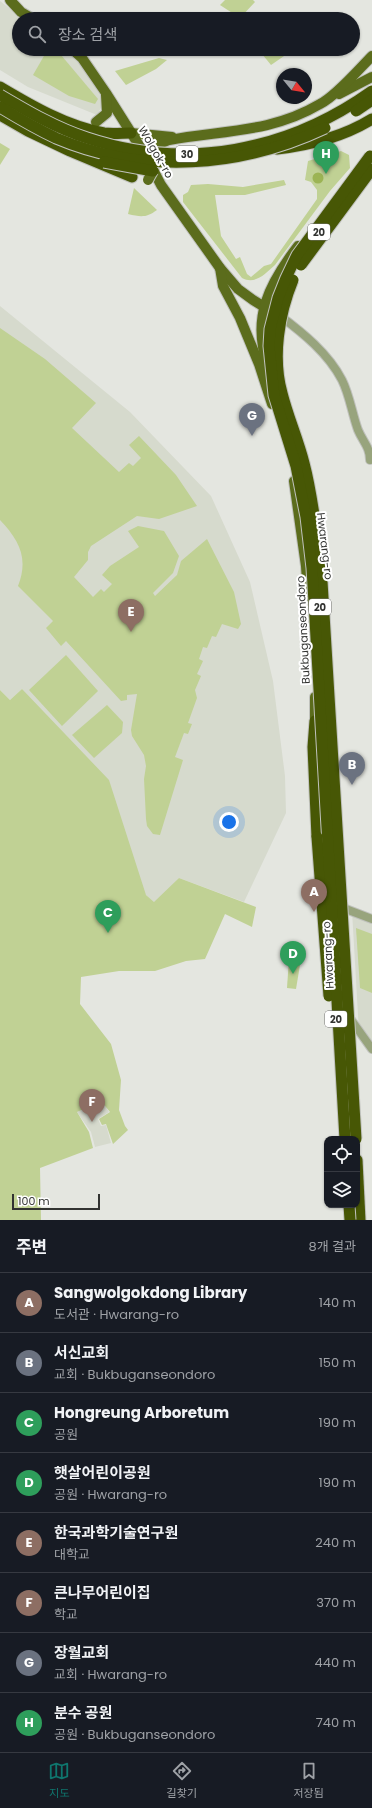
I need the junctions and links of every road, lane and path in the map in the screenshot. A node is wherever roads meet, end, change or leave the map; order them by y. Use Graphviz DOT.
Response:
graph roads {
  1 [pos="10,0"];
  2 [pos="21,12"];
  3 [pos="80,56"];
  4 [pos="372,56"];
  5 [pos="372,77"];
  6 [pos="0,87"];
  7 [pos="372,90"];
  8 [pos="106,93"];
  9 [pos="0,95"];
  10 [pos="372,100"];
  11 [pos="322,104"];
  12 [pos="0,107"];
  13 [pos="0,115"];
  14 [pos="372,119"];
  15 [pos="96,122"];
  16 [pos="184,137"];
  17 [pos="134,138"];
  18 [pos="263,152"];
  19 [pos="372,153"];
  20 [pos="150,154"];
  21 [pos="87,157"];
  22 [pos="372,169"];
  23 [pos="129,175"];
  24 [pos="151,179"];
  25 [pos="220,268"];
  26 [pos="264,305"];
  27 [pos="276,314"];
  28 [pos="240,318"];
  29 [pos="272,377"];
  30 [pos="290,448"];
  31 [pos="370,460"];
  32 [pos="297,475"];
  33 [pos="322,632"];
  34 [pos="314,680"];
  35 [pos="325,694"];
  36 [pos="315,721"];
  37 [pos="326,899"];
  38 [pos="338,906"];
  39 [pos="372,919"];
  40 [pos="334,947"];
  41 [pos="342,1008"];
  42 [pos="372,1049"];
  43 [pos="342,1081"];
  44 [pos="354,1101"];
  45 [pos="342,1136"];
  46 [pos="345,1136"];
  47 [pos="351,1136"];
  48 [pos="356,1136"];
  49 [pos="356,1172"];
  50 [pos="351,1214"];
  1 -- 2 [label="main road"];
  3 -- 8 [label="main road, Wolgok-ro"];
  4 -- 11 [label="main road"];
  5 -- 11 [label="main road"];
  6 -- 17 [label="highway"];
  7 -- 9 [label="highway, 30, bridge"];
  8 -- 15 [label="main road"];
  8 -- 17 [label="main road, Wolgok-ro"];
  10 -- 18 [label="highway, 30, bridge"];
  11 -- 16 [label="main road"];
  12 -- 18 [label="highway, 30, bridge"];
  13 -- 21 [label="highway"];
  14 -- 18 [label="highway, bridge"];
  16 -- 17 [label="main road"];
  16 -- 20 [label="main road"];
  17 -- 20 [label="main road, Wolgok-ro"];
  19 -- 26 [label="main road"];
  19 -- 27 [label="main road, Hwarang-ro / 20"];
  19 -- 43 [label="highway, Bukbuganseondoro, bridge"];
  20 -- 24 [label="main road, Wolgok-ro, bridge"];
  21 -- 23 [label="highway"];
  21 -- 24 [label="highway, bridge"];
  22 -- 44 [label="highway, Bukbuganseondoro, bridge"];
  24 -- 25 [label="main road, Wolgok-ro"];
  25 -- 26 [label="main road, Wolgok-ro"];
  25 -- 28 [label="main road, Wolgok-ro"];
  26 -- 27 [label="main road, Wolgok-ro"];
  26 -- 29 [label="main road"];
  27 -- 29 [label="main road, Hwarang-ro / 20"];
  27 -- 31 [label="street"];
  28 -- 30 [label="main road, Hwarang-ro / 20"];
  29 -- 30 [label="main road, Hwarang-ro / 20"];
  30 -- 32 [label="main road, Hwarang-ro / 20"];
  32 -- 33 [label="main road, Hwarang-ro / 20"];
  32 -- 34 [label="main road, Hwarang-ro / 20"];
  33 -- 35 [label="main road, Hwarang-ro / 20"];
  33 -- 44 [label="highway, bridge"];
  34 -- 35 [label="main road"];
  34 -- 36 [label="main road, Hwarang-ro / 20"];
  35 -- 38 [label="main road, Hwarang-ro / 20"];
  36 -- 37 [label="main road, Hwarang-ro / 20"];
  36 -- 43 [label="highway, bridge"];
  37 -- 38 [label="main road"];
  37 -- 40 [label="main road, Hwarang-ro / 20"];
  38 -- 39 [label="street"];
  38 -- 40 [label="main road, Hwarang-ro / 20"];
  40 -- 41 [label="main road, Hwarang-ro / 20"];
  40 -- 45 [label="main road, Hwarang-ro / 20"];
  41 -- 42 [label="street"];
  41 -- 47 [label="main road, Hwarang-ro / 20"];
  43 -- 46 [label="highway, Bukbuganseondoro, bridge"];
  44 -- 48 [label="highway, Bukbuganseondoro, bridge"];
  49 -- 50 [label="highway"];
}
